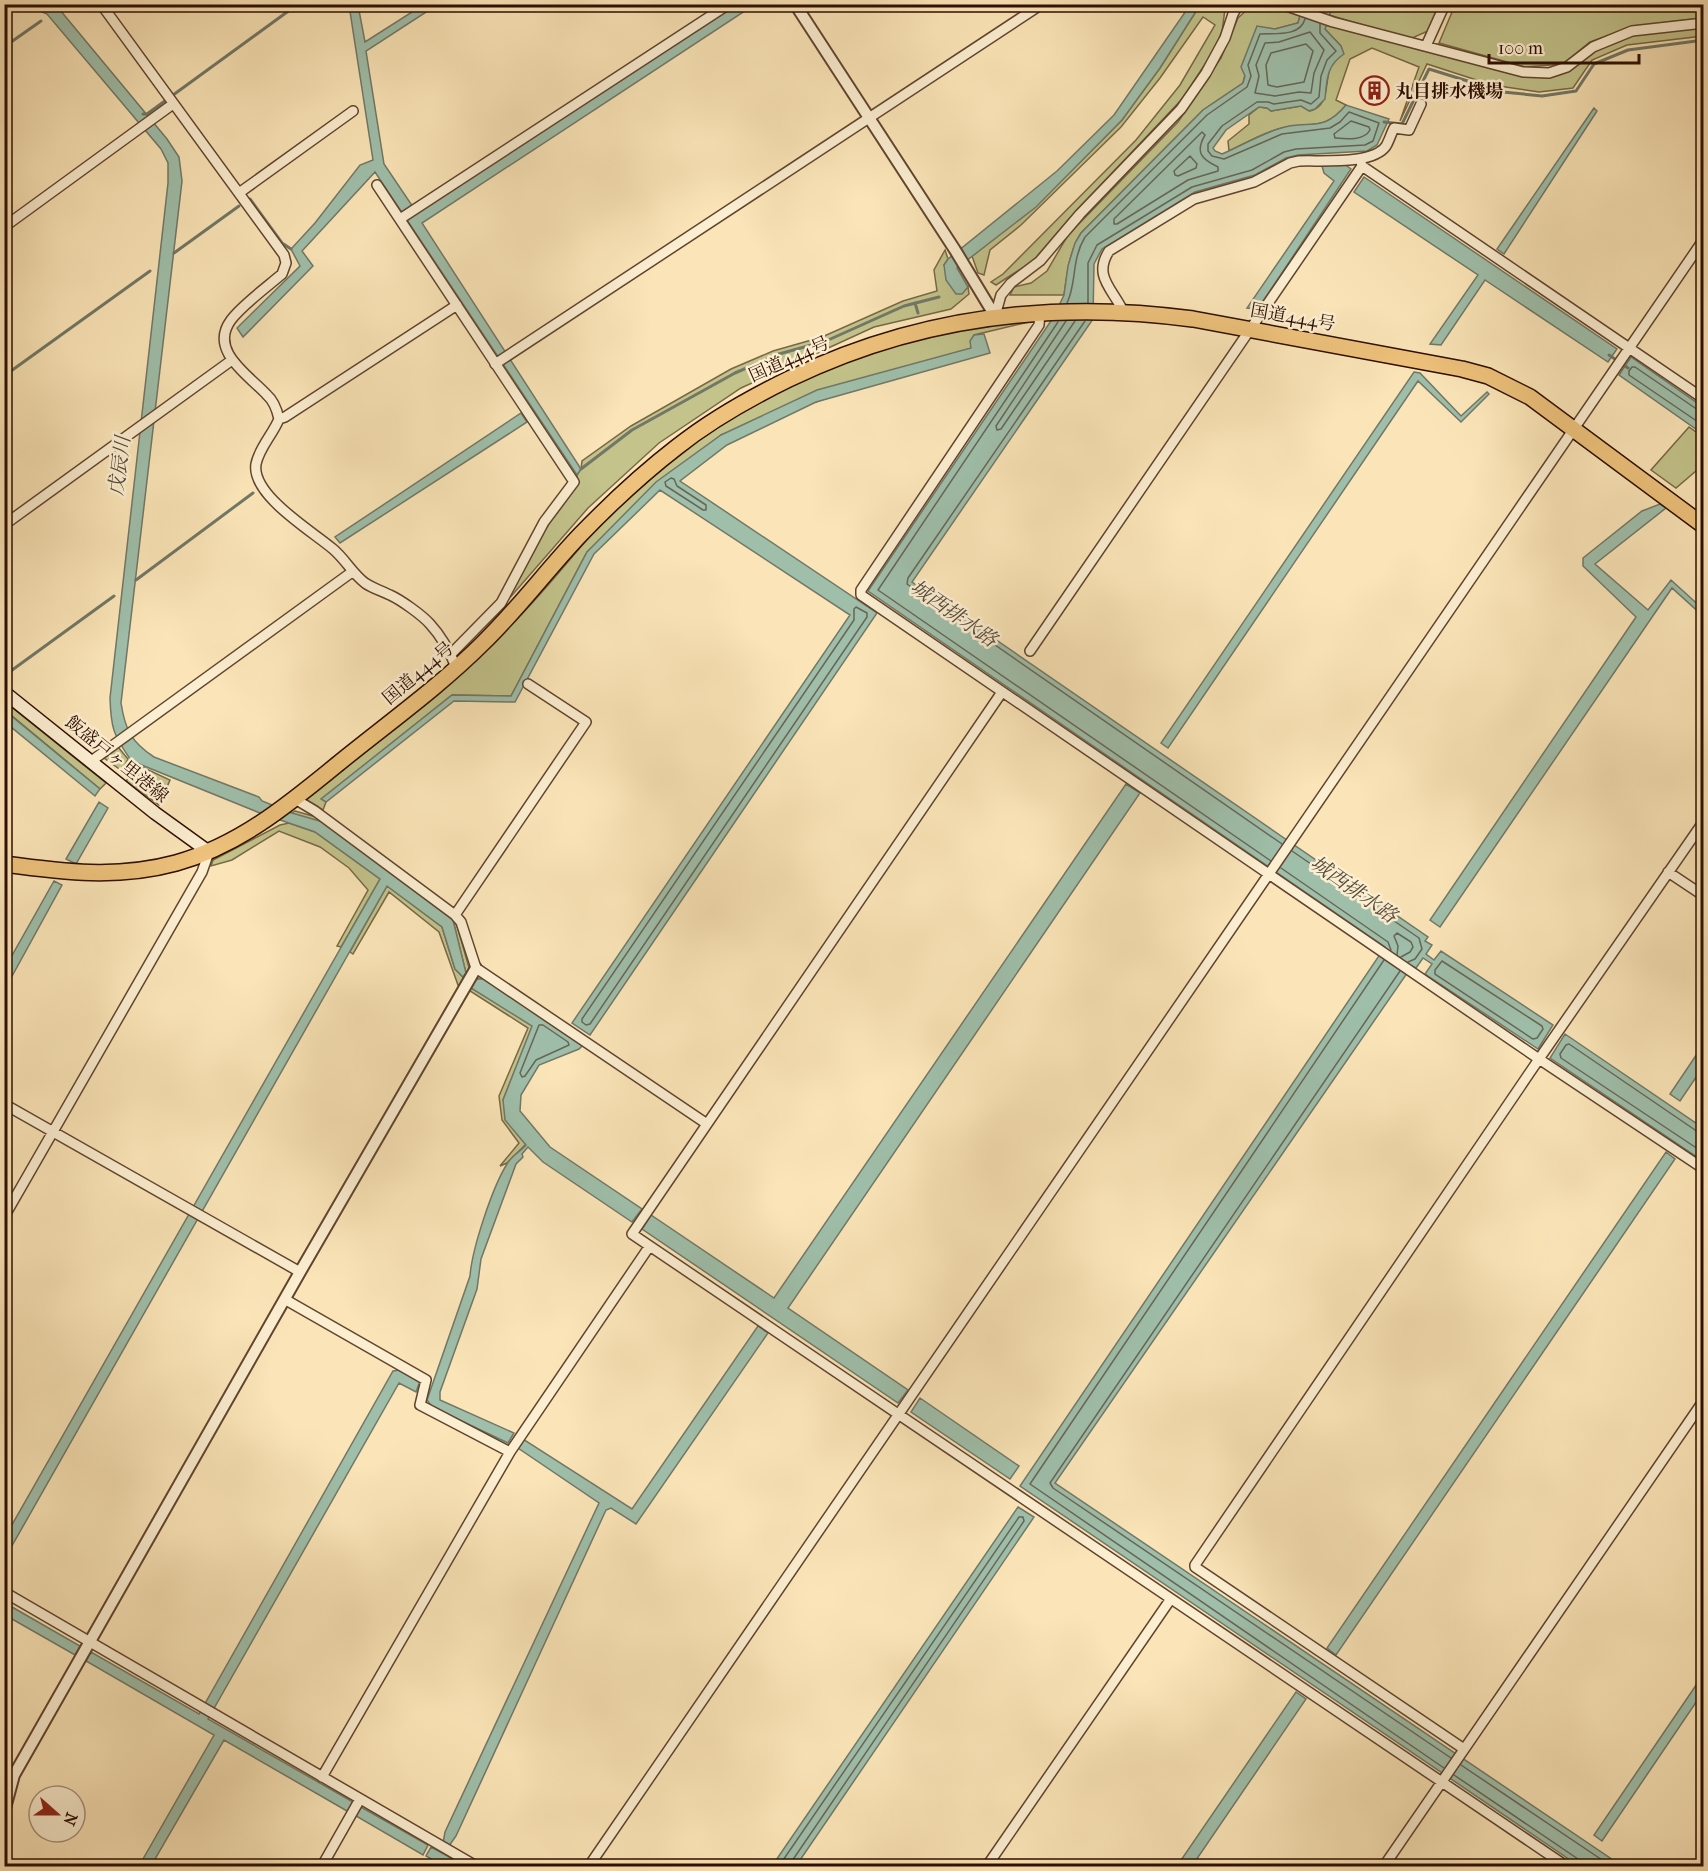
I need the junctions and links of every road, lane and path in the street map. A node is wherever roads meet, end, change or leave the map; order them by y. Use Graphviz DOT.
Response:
graph roads {
  1 [pos="101,4"];
  2 [pos="729,4"];
  3 [pos="795,4"];
  4 [pos="1042,4"];
  5 [pos="1239,4"];
  6 [pos="1281,4"];
  7 [pos="1445,4"];
  8 [pos="1704,23"];
  9 [pos="1426,46"];
  10 [pos="170,100"];
  11 [pos="1421,104"];
  12 [pos="353,111"];
  13 [pos="869,118"];
  14 [pos="1361,163"];
  15 [pos="376,185"];
  16 [pos="239,193"];
  17 [pos="400,219"];
  18 [pos="4,227"];
  19 [pos="1704,238"];
  20 [pos="457,305"];
  21 [pos="1115,311"];
  22 [pos="1044,312"];
  23 [pos="995,316"];
  24 [pos="1250,329"];
  25 [pos="1629,348"];
  26 [pos="232,360"];
  27 [pos="495,364"];
  28 [pos="1704,399"];
  29 [pos="279,419"];
  30 [pos="1574,429"];
  31 [pos="4,525"];
  32 [pos="1704,526"];
  33 [pos="352,572"];
  34 [pos="1030,651"];
  35 [pos="454,660"];
  36 [pos="528,684"];
  37 [pos="4,692"];
  38 [pos="1002,692"];
  39 [pos="90,762"];
  40 [pos="295,799"];
  41 [pos="1704,820"];
  42 [pos="209,852"];
  43 [pos="4,864"];
  44 [pos="1270,872"];
  45 [pos="1668,873"];
  46 [pos="1704,896"];
  47 [pos="455,915"];
  48 [pos="476,968"];
  49 [pos="1539,1059"];
  50 [pos="4,1104"];
  51 [pos="707,1124"];
  52 [pos="53,1132"];
  53 [pos="1704,1169"];
  54 [pos="4,1218"];
  55 [pos="649,1247"];
  56 [pos="300,1272"];
  57 [pos="286,1300"];
  58 [pos="1704,1400"];
  59 [pos="899,1416"];
  60 [pos="510,1452"];
  61 [pos="4,1592"];
  62 [pos="1170,1600"];
  63 [pos="91,1641"];
  64 [pos="1463,1750"];
  65 [pos="8,1774"];
  66 [pos="322,1777"];
  67 [pos="1441,1782"];
  68 [pos="357,1805"];
  69 [pos="4,1812"];
  70 [pos="322,1866"];
  71 [pos="476,1866"];
  72 [pos="589,1866"];
  73 [pos="987,1866"];
  74 [pos="1384,1866"];
  75 [pos="1566,1866"];
  1 -- 10 [label="street"];
  2 -- 17 [label="street"];
  3 -- 13 [label="street"];
  4 -- 13 [label="street"];
  5 -- 23 [label="street"];
  6 -- 9 [label="street"];
  7 -- 9 [label="street"];
  8 -- 9 [label="street"];
  10 -- 16 [label="street"];
  10 -- 18 [label="street"];
  11 -- 14 [label="street"];
  12 -- 16 [label="street"];
  13 -- 23 [label="street"];
  13 -- 27 [label="street"];
  14 -- 21 [label="street"];
  14 -- 24 [label="street"];
  14 -- 25 [label="street"];
  15 -- 17 [label="street"];
  16 -- 26 [label="street"];
  17 -- 20 [label="street"];
  19 -- 25 [label="street"];
  20 -- 27 [label="street"];
  20 -- 29 [label="street"];
  21 -- 22 [label="highway, 国道444号"];
  21 -- 24 [label="highway, 国道444号"];
  22 -- 23 [label="highway, 国道444号"];
  22 -- 38 [label="street"];
  23 -- 35 [label="highway, 国道444号"];
  24 -- 30 [label="highway, 国道444号"];
  24 -- 34 [label="street"];
  25 -- 28 [label="street"];
  25 -- 30 [label="street"];
  26 -- 29 [label="street"];
  26 -- 31 [label="street"];
  27 -- 35 [label="street"];
  29 -- 33 [label="street"];
  30 -- 32 [label="highway, 国道444号"];
  30 -- 44 [label="street"];
  33 -- 35 [label="street"];
  33 -- 39 [label="street"];
  35 -- 40 [label="highway, 国道444号"];
  36 -- 47 [label="street"];
  37 -- 39 [label="main road, 飯盛戸ヶ里港線"];
  38 -- 44 [label="street"];
  38 -- 51 [label="street"];
  39 -- 42 [label="main road, 飯盛戸ヶ里港線"];
  40 -- 42 [label="highway, 国道444号"];
  40 -- 47 [label="street"];
  41 -- 45 [label="street"];
  42 -- 43 [label="highway, 国道444号"];
  42 -- 52 [label="street"];
  44 -- 49 [label="street"];
  44 -- 59 [label="street"];
  45 -- 46 [label="street"];
  45 -- 49 [label="street"];
  47 -- 48 [label="street"];
  48 -- 51 [label="street"];
  48 -- 56 [label="street"];
  49 -- 53 [label="street"];
  49 -- 64 [label="street"];
  50 -- 52 [label="street"];
  51 -- 55 [label="street"];
  52 -- 54 [label="street"];
  52 -- 56 [label="street"];
  55 -- 59 [label="street"];
  55 -- 60 [label="street"];
  56 -- 57 [label="street"];
  57 -- 60 [label="street"];
  57 -- 63 [label="street"];
  58 -- 64 [label="street"];
  59 -- 62 [label="street"];
  59 -- 72 [label="street"];
  60 -- 66 [label="street"];
  61 -- 63 [label="street"];
  62 -- 67 [label="street"];
  62 -- 73 [label="street"];
  63 -- 65 [label="street"];
  63 -- 66 [label="street"];
  64 -- 67 [label="street"];
  65 -- 69 [label="street"];
  66 -- 68 [label="street"];
  67 -- 74 [label="street"];
  67 -- 75 [label="street"];
  68 -- 70 [label="street"];
  68 -- 71 [label="street"];
}
